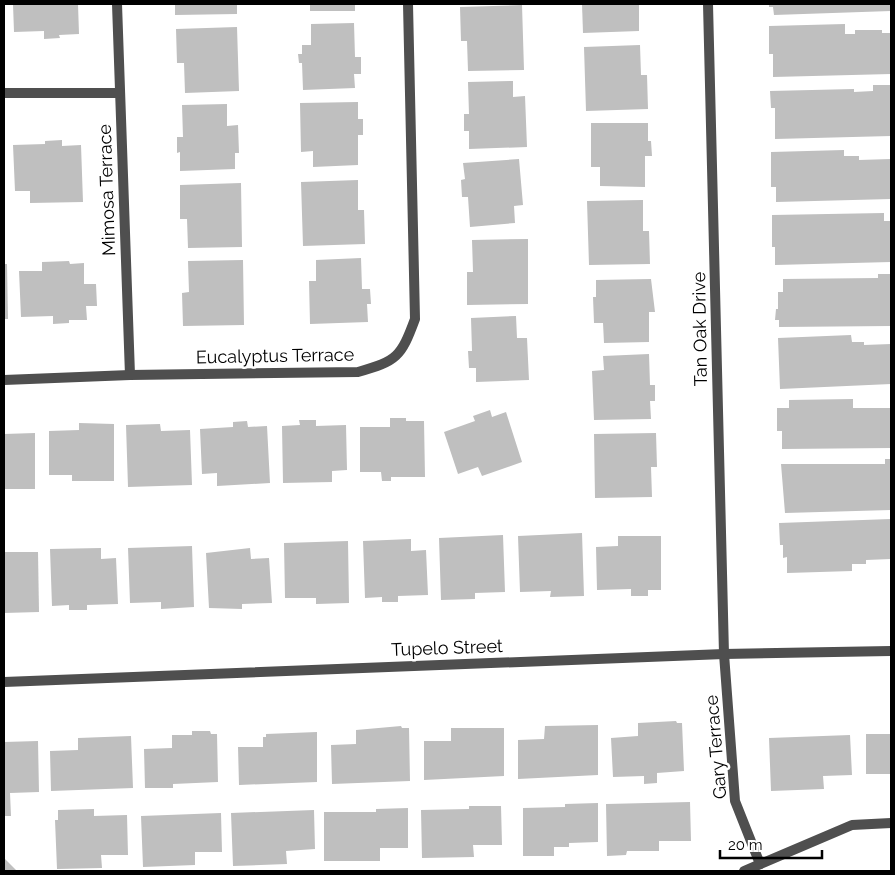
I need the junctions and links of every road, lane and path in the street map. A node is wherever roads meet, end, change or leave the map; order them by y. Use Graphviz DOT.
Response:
graph roads {
  1 [pos="117,4"];
  2 [pos="408,4"];
  3 [pos="708,4"];
  4 [pos="4,93"];
  5 [pos="119,93"];
  6 [pos="130,375"];
  7 [pos="4,380"];
  8 [pos="891,651"];
  9 [pos="724,654"];
  10 [pos="4,682"];
  11 [pos="891,823"];
  12 [pos="760,864"];
  13 [pos="744,871"];
  1 -- 5 [label="street, Mimosa Terrace"];
  2 -- 6 [label="street, Eucalyptus Terrace"];
  3 -- 9 [label="street, Tan Oak Drive"];
  4 -- 5 [label="street"];
  5 -- 6 [label="street, Mimosa Terrace"];
  6 -- 7 [label="street, Eucalyptus Terrace"];
  8 -- 9 [label="street, Tupelo Street"];
  9 -- 10 [label="street, Tupelo Street"];
  9 -- 12 [label="street, Gary Terrace"];
  11 -- 12 [label="street"];
  12 -- 13 [label="street"];
}
